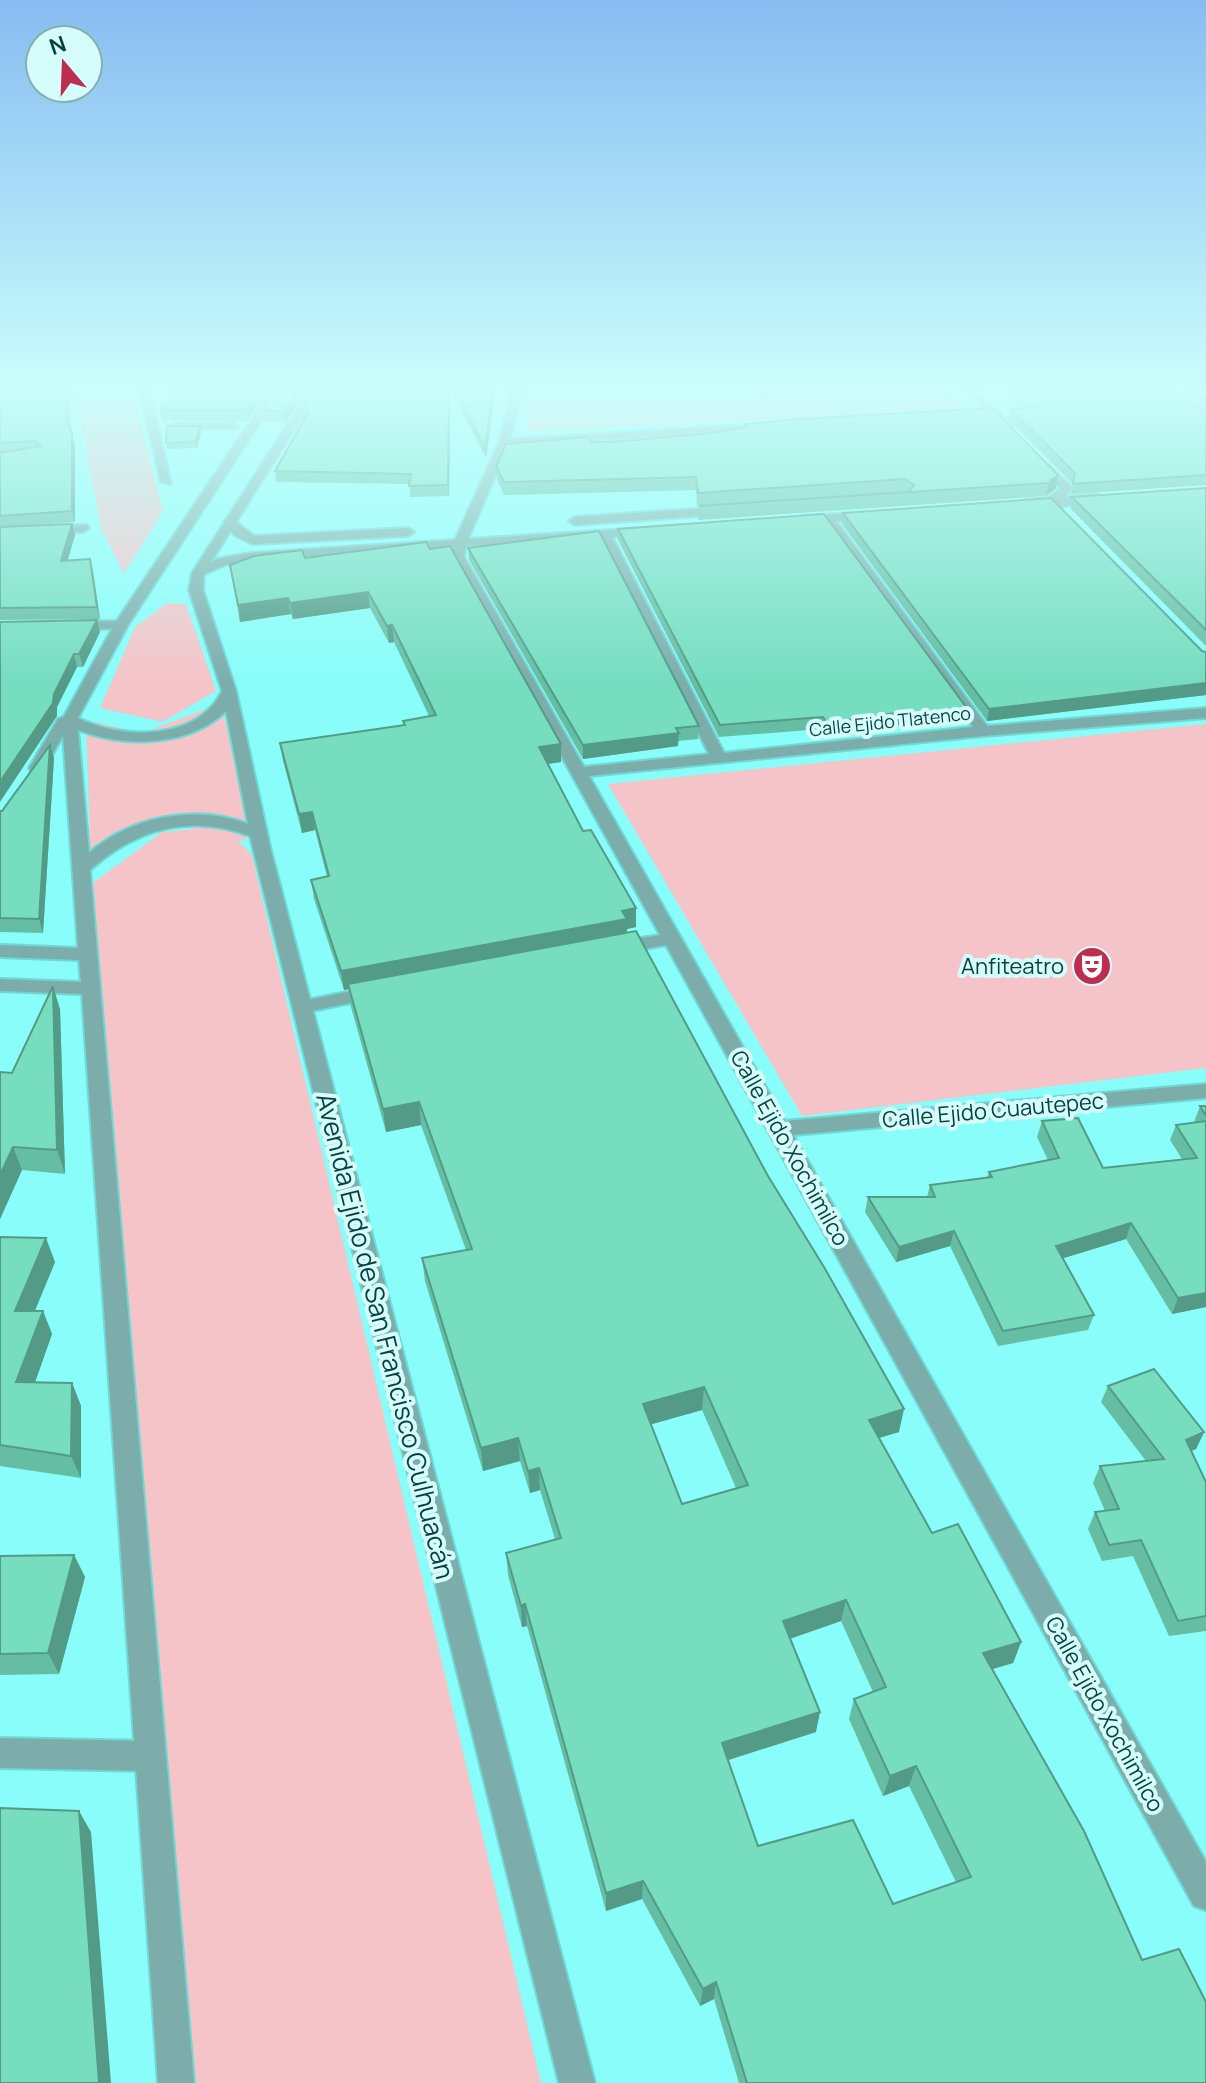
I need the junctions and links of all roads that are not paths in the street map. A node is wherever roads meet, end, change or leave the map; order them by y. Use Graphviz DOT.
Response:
graph roads {
  1 [pos="211,489"];
  2 [pos="250,489"];
  3 [pos="481,489"];
  4 [pos="1048,489"];
  5 [pos="1066,489"];
  6 [pos="1019,491"];
  7 [pos="1114,497"];
  8 [pos="877,501"];
  9 [pos="1007,505"];
  10 [pos="798,506"];
  11 [pos="1057,506"];
  12 [pos="735,510"];
  13 [pos="888,514"];
  14 [pos="828,518"];
  15 [pos="230,521"];
  16 [pos="783,521"];
  17 [pos="561,522"];
  18 [pos="545,523"];
  19 [pos="723,525"];
  20 [pos="83,528"];
  21 [pos="422,531"];
  22 [pos="0,532"];
  23 [pos="459,533"];
  24 [pos="604,533"];
  25 [pos="197,581"];
  26 [pos="121,625"];
  27 [pos="60,626"];
  28 [pos="229,691"];
  29 [pos="1206,713"];
  30 [pos="70,720"];
  31 [pos="983,731"];
  32 [pos="719,758"];
  33 [pos="578,772"];
  34 [pos="25,784"];
  35 [pos="258,833"];
  36 [pos="83,867"];
  37 [pos="669,939"];
  38 [pos="0,951"];
  39 [pos="592,952"];
  40 [pos="86,954"];
  41 [pos="0,985"];
  42 [pos="89,988"];
  43 [pos="393,988"];
  44 [pos="302,1007"];
  45 [pos="1206,1091"];
  46 [pos="780,1129"];
  47 [pos="0,1753"];
  48 [pos="149,1756"];
  49 [pos="1206,1894"];
  50 [pos="176,2083"];
  51 [pos="577,2083"];
  1 -- 26 [label="street"];
  2 -- 15 [label="street"];
  3 -- 23 [label="street"];
  4 -- 6 [label="street"];
  5 -- 11 [label="street"];
  7 -- 11 [label="street"];
  8 -- 10 [label="street"];
  9 -- 11 [label="street"];
  12 -- 17 [label="street"];
  13 -- 14 [label="street"];
  14 -- 16 [label="street"];
  14 -- 31 [label="street"];
  15 -- 21 [label="street"];
  15 -- 25 [label="street"];
  18 -- 23 [label="street"];
  19 -- 24 [label="street"];
  20 -- 22 [label="street"];
  23 -- 24 [label="street"];
  23 -- 25 [label="street"];
  23 -- 33 [label="street, Calle Ejido Xochimilco"];
  24 -- 32 [label="street"];
  25 -- 28 [label="street, Avenida Ejido de San Francisco Culhuacán"];
  26 -- 27 [label="street"];
  26 -- 30 [label="street"];
  28 -- 30 [label="street"];
  28 -- 35 [label="street, Avenida Ejido de San Francisco Culhuacán"];
  29 -- 31 [label="street, Calle Ejido Tlatenco"];
  30 -- 34 [label="street"];
  30 -- 36 [label="street"];
  31 -- 32 [label="street, Calle Ejido Tlatenco"];
  32 -- 33 [label="street, Calle Ejido Tlatenco"];
  33 -- 37 [label="street, Calle Ejido Xochimilco"];
  35 -- 36 [label="street"];
  35 -- 44 [label="street, Avenida Ejido de San Francisco Culhuacán"];
  36 -- 40 [label="street"];
  37 -- 39 [label="street"];
  37 -- 46 [label="street, Calle Ejido Xochimilco"];
  38 -- 40 [label="street"];
  40 -- 42 [label="street"];
  41 -- 42 [label="street"];
  42 -- 48 [label="street"];
  43 -- 44 [label="street"];
  44 -- 51 [label="street, Avenida Ejido de San Francisco Culhuacán"];
  45 -- 46 [label="street, Calle Ejido Cuautepec"];
  46 -- 49 [label="street, Calle Ejido Xochimilco"];
  47 -- 48 [label="street"];
  48 -- 50 [label="street"];
}
